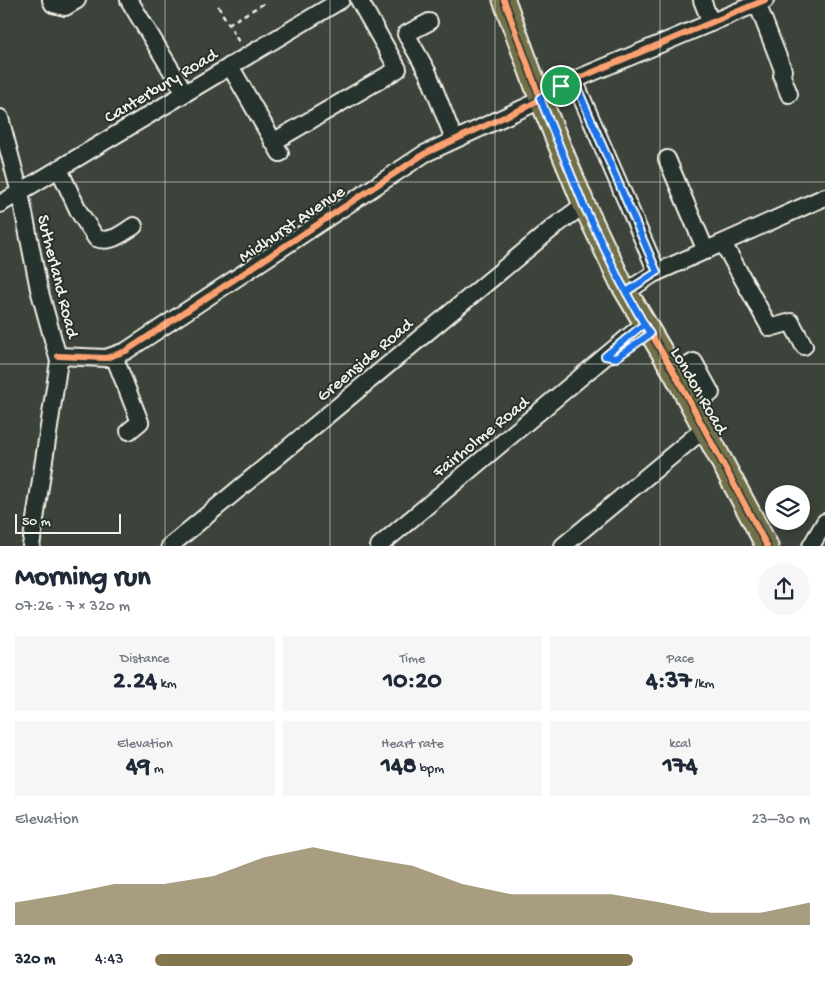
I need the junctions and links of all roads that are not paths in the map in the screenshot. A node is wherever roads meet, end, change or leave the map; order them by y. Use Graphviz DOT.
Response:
graph roads {
  1 [pos="51,0"];
  2 [pos="77,0"];
  3 [pos="129,0"];
  4 [pos="340,0"];
  5 [pos="359,0"];
  6 [pos="504,0"];
  7 [pos="702,0"];
  8 [pos="761,2"];
  9 [pos="429,22"];
  10 [pos="711,23"];
  11 [pos="230,66"];
  12 [pos="574,80"];
  13 [pos="185,93"];
  14 [pos="789,94"];
  15 [pos="540,98"];
  16 [pos="0,118"];
  17 [pos="454,139"];
  18 [pos="667,160"];
  19 [pos="59,169"];
  20 [pos="20,193"];
  21 [pos="825,197"];
  22 [pos="0,204"];
  23 [pos="584,206"];
  24 [pos="134,226"];
  25 [pos="723,243"];
  26 [pos="706,251"];
  27 [pos="650,276"];
  28 [pos="626,292"];
  29 [pos="644,324"];
  30 [pos="804,346"];
  31 [pos="58,356"];
  32 [pos="110,357"];
  33 [pos="675,374"];
  34 [pos="711,393"];
  35 [pos="704,428"];
  36 [pos="129,431"];
  37 [pos="825,522"];
  38 [pos="31,546"];
  39 [pos="170,546"];
  40 [pos="379,546"];
  41 [pos="562,546"];
  42 [pos="767,546"];
  43 [pos="811,546"];
  1 -- 2 [label="street"];
  3 -- 13 [label="street"];
  4 -- 11 [label="street, Canterbury Road"];
  5 -- 11 [label="street"];
  6 -- 15 [label="main road, London Road"];
  7 -- 10 [label="street"];
  8 -- 10 [label="street, Midhurst Avenue"];
  8 -- 14 [label="street"];
  9 -- 17 [label="street"];
  10 -- 12 [label="street, Midhurst Avenue"];
  11 -- 13 [label="street, Canterbury Road"];
  12 -- 15 [label="street, Midhurst Avenue"];
  12 -- 27 [label="street"];
  13 -- 19 [label="street, Canterbury Road"];
  15 -- 17 [label="street, Midhurst Avenue"];
  15 -- 23 [label="main road, London Road"];
  16 -- 20 [label="street, Sutherland Road"];
  17 -- 32 [label="street, Midhurst Avenue"];
  18 -- 26 [label="street"];
  19 -- 20 [label="street, Canterbury Road"];
  19 -- 24 [label="street"];
  20 -- 22 [label="street, Canterbury Road"];
  20 -- 31 [label="street, Sutherland Road"];
  21 -- 25 [label="street"];
  23 -- 28 [label="main road, London Road"];
  23 -- 39 [label="street, Greenside Road"];
  25 -- 26 [label="street"];
  25 -- 30 [label="street"];
  26 -- 27 [label="street"];
  27 -- 28 [label="street"];
  28 -- 29 [label="main road, London Road"];
  29 -- 33 [label="main road, London Road"];
  29 -- 40 [label="street, Fairholme Road"];
  31 -- 32 [label="street"];
  31 -- 38 [label="street, Sutherland Road"];
  32 -- 36 [label="street"];
  33 -- 34 [label="street"];
  33 -- 35 [label="main road, London Road"];
  35 -- 41 [label="street"];
  35 -- 42 [label="main road, London Road"];
  37 -- 43 [label="street"];
}
